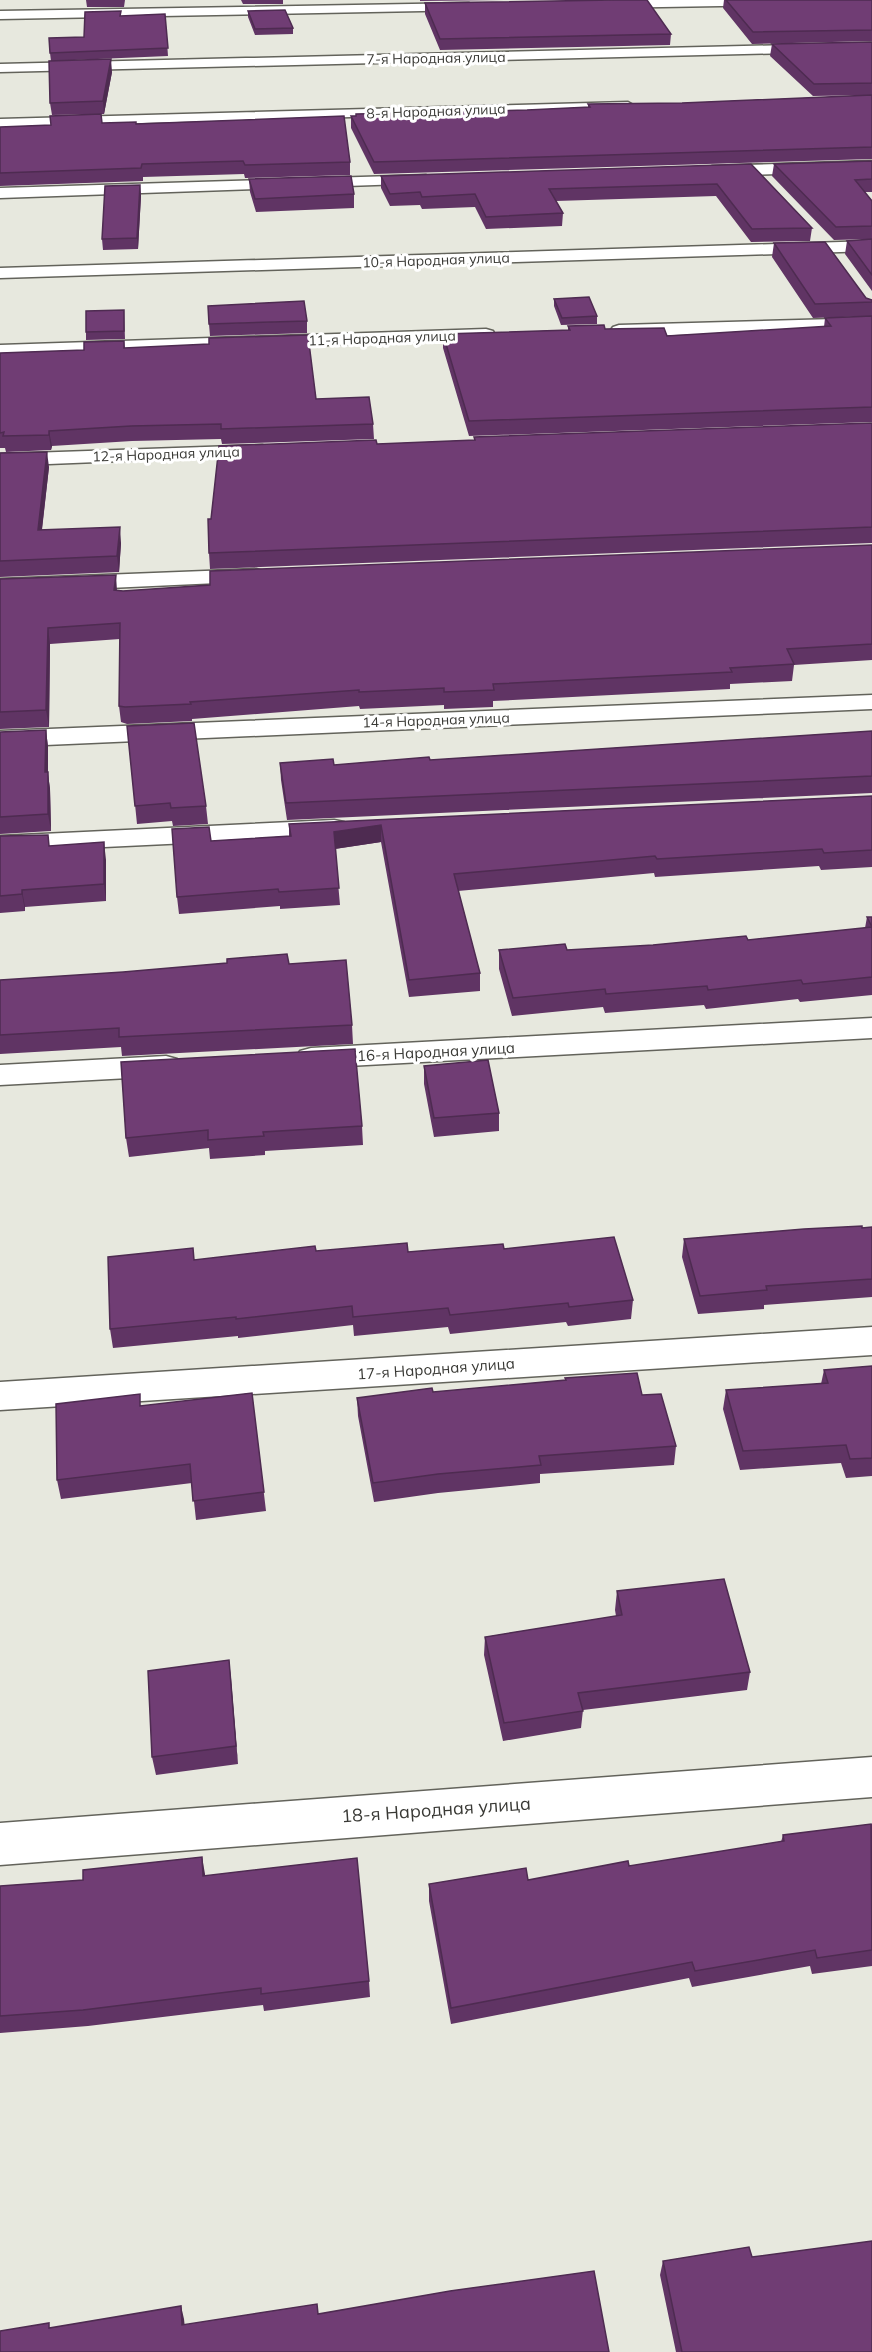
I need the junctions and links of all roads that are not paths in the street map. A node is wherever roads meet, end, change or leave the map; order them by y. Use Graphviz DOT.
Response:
graph roads {
  1 [pos="142,0"];
  2 [pos="845,0"];
  3 [pos="595,4"];
  4 [pos="487,6"];
  5 [pos="153,12"];
  6 [pos="0,15"];
  7 [pos="872,47"];
  8 [pos="0,68"];
  9 [pos="642,105"];
  10 [pos="0,123"];
  11 [pos="872,166"];
  12 [pos="755,170"];
  13 [pos="695,171"];
  14 [pos="443,179"];
  15 [pos="771,187"];
  16 [pos="0,193"];
  17 [pos="813,230"];
  18 [pos="872,246"];
  19 [pos="829,248"];
  20 [pos="841,265"];
  21 [pos="0,273"];
  22 [pos="872,323"];
  23 [pos="597,332"];
  24 [pos="502,335"];
  25 [pos="0,351"];
  26 [pos="287,450"];
  27 [pos="0,460"];
  28 [pos="275,575"];
  29 [pos="0,586"];
  30 [pos="872,702"];
  31 [pos="0,739"];
  32 [pos="358,827"];
  33 [pos="0,843"];
  34 [pos="872,1028"];
  35 [pos="287,1060"];
  36 [pos="191,1065"];
  37 [pos="0,1075"];
  38 [pos="872,1341"];
  39 [pos="0,1396"];
  40 [pos="872,1777"];
  41 [pos="0,1844"];
  1 -- 5 [label="street"];
  2 -- 3 [label="street"];
  4 -- 5 [label="street"];
  5 -- 6 [label="street"];
  7 -- 8 [label="street, 7-я Народная улица"];
  9 -- 10 [label="street, 8-я Народная улица"];
  11 -- 12 [label="street"];
  12 -- 13 [label="street"];
  12 -- 15 [label="street"];
  14 -- 16 [label="street"];
  17 -- 19 [label="street"];
  18 -- 19 [label="street, 10-я Народная улица"];
  19 -- 20 [label="street"];
  19 -- 21 [label="street, 10-я Народная улица"];
  22 -- 23 [label="street"];
  24 -- 25 [label="street, 11-я Народная улица"];
  26 -- 27 [label="street, 12-я Народная улица"];
  28 -- 29 [label="street"];
  30 -- 31 [label="street, 14-я Народная улица"];
  32 -- 33 [label="street"];
  34 -- 35 [label="street, 16-я Народная улица"];
  36 -- 37 [label="street"];
  38 -- 39 [label="street, 17-я Народная улица"];
  40 -- 41 [label="street, 18-я Народная улица"];
}
